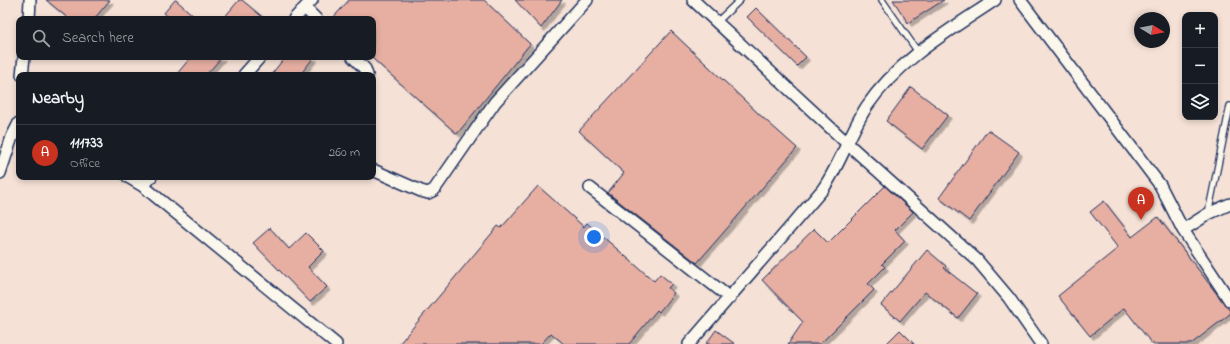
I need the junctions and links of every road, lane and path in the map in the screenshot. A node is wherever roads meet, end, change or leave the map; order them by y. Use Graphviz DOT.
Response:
graph roads {
  1 [pos="30,0"];
  2 [pos="587,0"];
  3 [pos="693,0"];
  4 [pos="740,0"];
  5 [pos="882,0"];
  6 [pos="995,0"];
  7 [pos="1020,0"];
  8 [pos="308,4"];
  9 [pos="29,16"];
  10 [pos="297,16"];
  11 [pos="314,16"];
  12 [pos="717,22"];
  13 [pos="918,52"];
  14 [pos="24,60"];
  15 [pos="257,60"];
  16 [pos="357,60"];
  17 [pos="22,72"];
  18 [pos="247,72"];
  19 [pos="366,72"];
  20 [pos="1230,106"];
  21 [pos="16,129"];
  22 [pos="848,144"];
  23 [pos="376,171"];
  24 [pos="0,173"];
  25 [pos="133,180"];
  26 [pos="148,180"];
  27 [pos="143,186"];
  28 [pos="590,188"];
  29 [pos="1230,204"];
  30 [pos="1208,214"];
  31 [pos="1183,230"];
  32 [pos="730,298"];
  33 [pos="1230,301"];
  34 [pos="336,344"];
  35 [pos="689,344"];
  36 [pos="1041,344"];
  1 -- 9 [label="street"];
  2 -- 23 [label="street"];
  3 -- 12 [label="street"];
  4 -- 12 [label="lane"];
  5 -- 13 [label="lane"];
  6 -- 13 [label="street"];
  7 -- 31 [label="street"];
  8 -- 10 [label="street"];
  8 -- 11 [label="street"];
  12 -- 22 [label="street"];
  13 -- 22 [label="street"];
  14 -- 17 [label="street"];
  15 -- 18 [label="street"];
  16 -- 19 [label="street"];
  20 -- 30 [label="lane"];
  21 -- 24 [label="street"];
  22 -- 32 [label="street"];
  22 -- 36 [label="street"];
  25 -- 27 [label="street"];
  26 -- 27 [label="street"];
  27 -- 34 [label="street"];
  28 -- 32 [label="street"];
  29 -- 30 [label="street"];
  30 -- 31 [label="street"];
  31 -- 33 [label="street"];
  32 -- 35 [label="street"];
}
